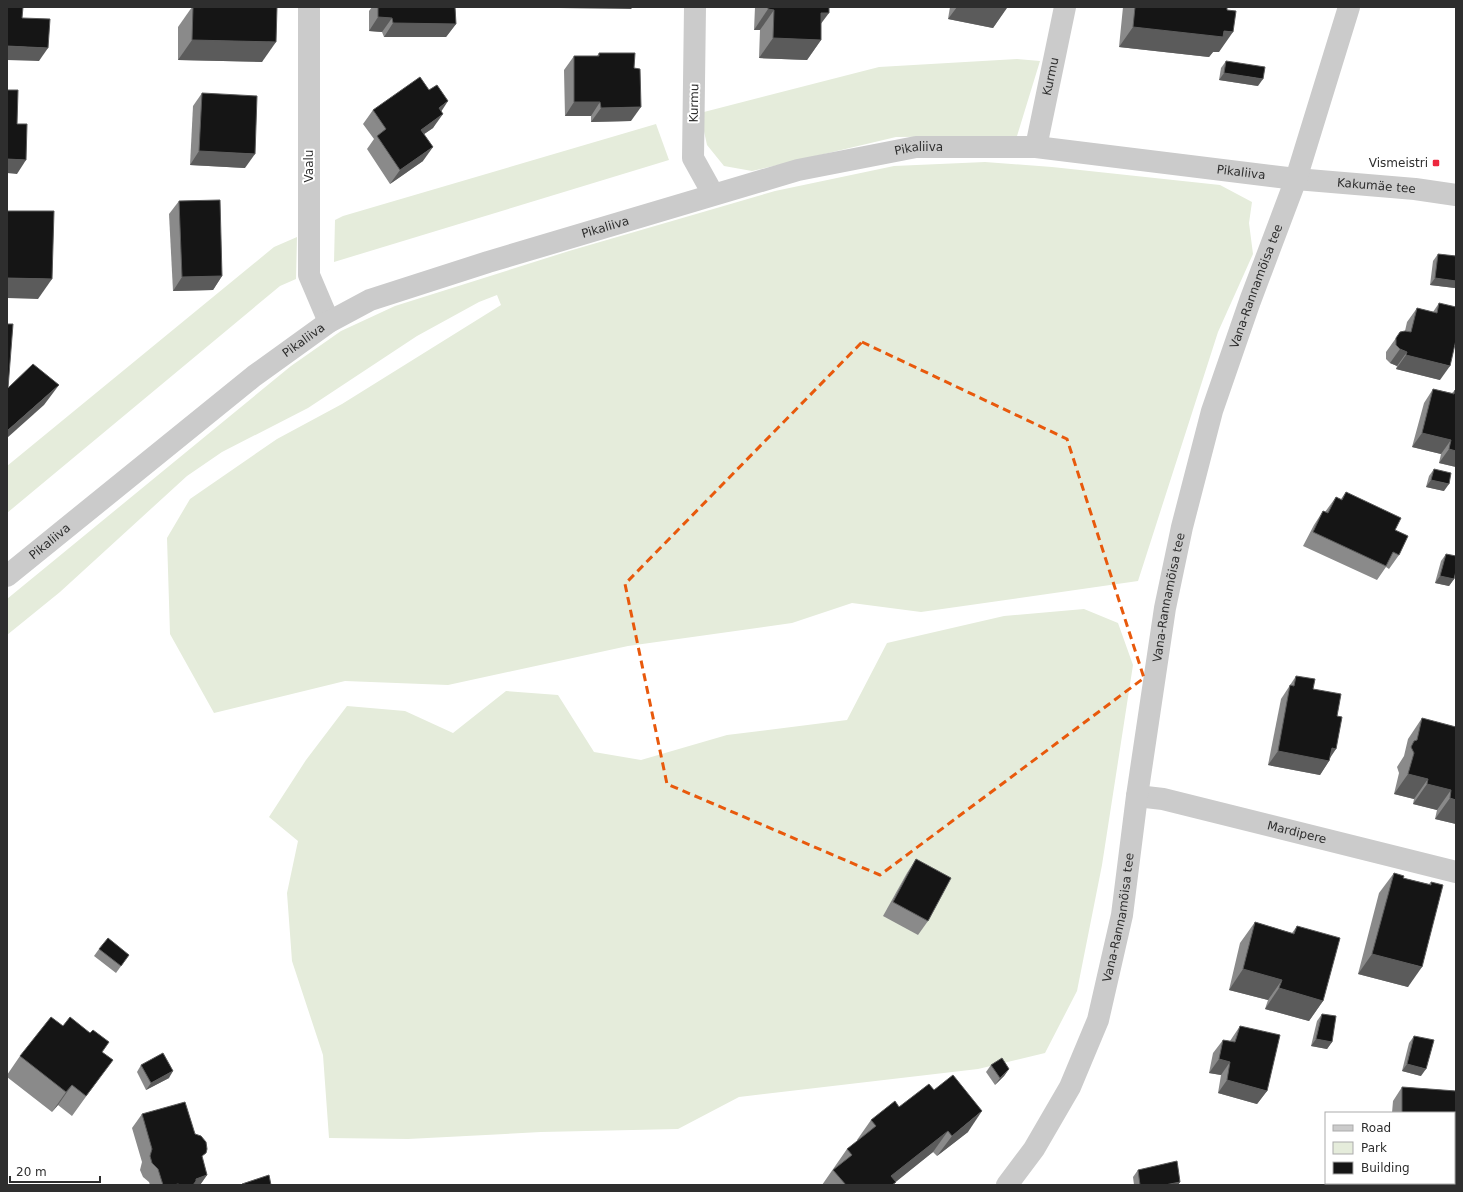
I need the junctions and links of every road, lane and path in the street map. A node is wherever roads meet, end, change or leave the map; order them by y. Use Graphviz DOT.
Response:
graph roads {
  1 [pos="309,7"];
  2 [pos="695,7"];
  3 [pos="1065,7"];
  4 [pos="1350,7"];
  5 [pos="1036,147"];
  6 [pos="1296,179"];
  7 [pos="712,194"];
  8 [pos="1456,195"];
  9 [pos="328,322"];
  10 [pos="7,576"];
  11 [pos="1138,796"];
  12 [pos="1456,872"];
  13 [pos="1007,1185"];
  1 -- 9 [label="street, Vaalu"];
  2 -- 7 [label="street, Kurmu"];
  3 -- 5 [label="street, Kurmu"];
  4 -- 6 [label="street, Vana-Rannamõisa tee"];
  5 -- 6 [label="street, Pikaliiva"];
  5 -- 7 [label="street, Pikaliiva"];
  6 -- 8 [label="street, Kakumäe tee"];
  6 -- 11 [label="street, Vana-Rannamõisa tee"];
  7 -- 9 [label="street, Pikaliiva"];
  9 -- 10 [label="street, Pikaliiva"];
  11 -- 12 [label="street, Mardipere"];
  11 -- 13 [label="street, Vana-Rannamõisa tee"];
}
